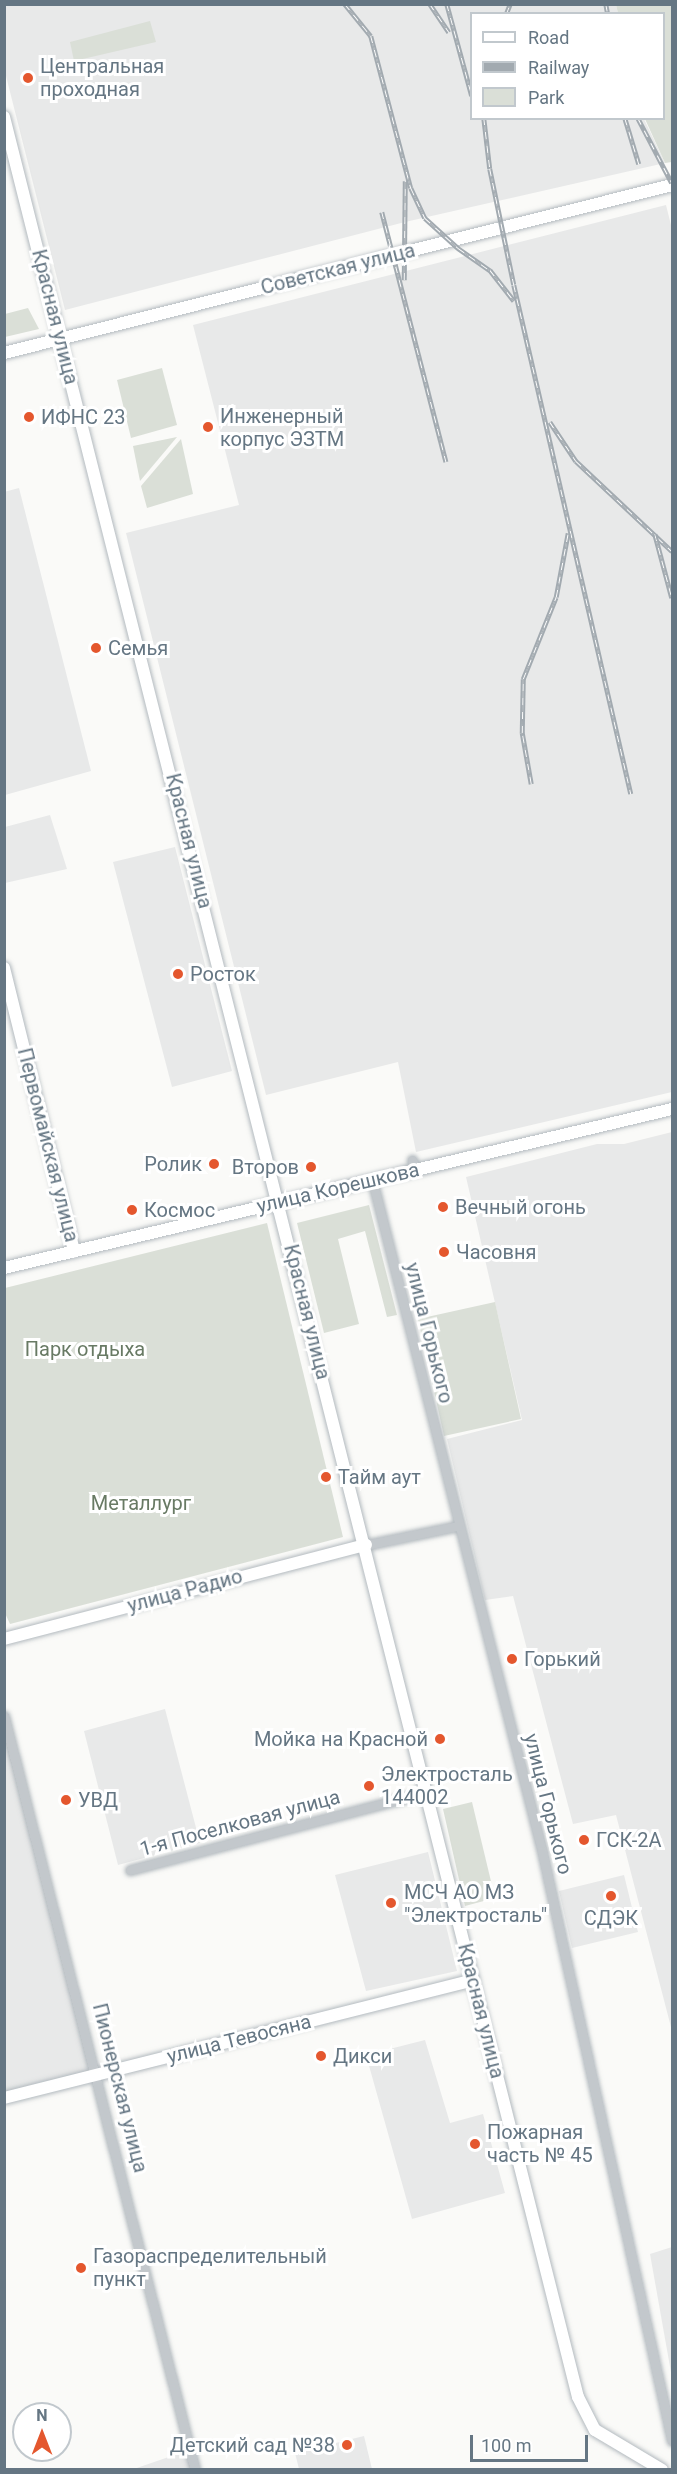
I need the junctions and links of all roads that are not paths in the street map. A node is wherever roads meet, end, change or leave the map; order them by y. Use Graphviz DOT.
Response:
graph roads {
  1 [pos="4,117"];
  2 [pos="672,185"];
  3 [pos="61,338"];
  4 [pos="4,353"];
  5 [pos="4,968"];
  6 [pos="672,1109"];
  7 [pos="372,1179"];
  8 [pos="280,1202"];
  9 [pos="74,1251"];
  10 [pos="4,1268"];
  11 [pos="458,1526"];
  12 [pos="366,1545"];
  13 [pos="4,1639"];
  14 [pos="4,1716"];
  15 [pos="428,1792"];
  16 [pos="130,1870"];
  17 [pos="473,1980"];
  18 [pos="98,2076"];
  19 [pos="4,2098"];
  20 [pos="672,2441"];
  21 [pos="659,2467"];
  22 [pos="195,2469"];
  23 [pos="641,2469"];
  1 -- 3 [label="main road, Красная улица"];
  2 -- 3 [label="main road, Советская улица"];
  3 -- 4 [label="main road, Советская улица"];
  3 -- 8 [label="main road, Красная улица"];
  5 -- 9 [label="main road, Первомайская улица"];
  6 -- 7 [label="main road, улица Корешкова"];
  7 -- 8 [label="main road, улица Корешкова"];
  7 -- 11 [label="street, улица Горького"];
  8 -- 9 [label="main road, улица Корешкова"];
  8 -- 12 [label="main road, Красная улица"];
  9 -- 10 [label="main road, улица Корешкова"];
  11 -- 12 [label="street"];
  11 -- 20 [label="street, улица Горького"];
  12 -- 13 [label="main road, улица Радио"];
  12 -- 15 [label="main road, Красная улица"];
  14 -- 18 [label="street, Пионерская улица"];
  15 -- 16 [label="street, 1-я Поселковая улица"];
  15 -- 17 [label="main road, Красная улица"];
  17 -- 18 [label="main road, улица Тевосяна"];
  17 -- 21 [label="main road, Красная улица"];
  18 -- 19 [label="main road, улица Тевосяна"];
  18 -- 22 [label="street, Пионерская улица"];
  21 -- 23 [label="street"];
}
